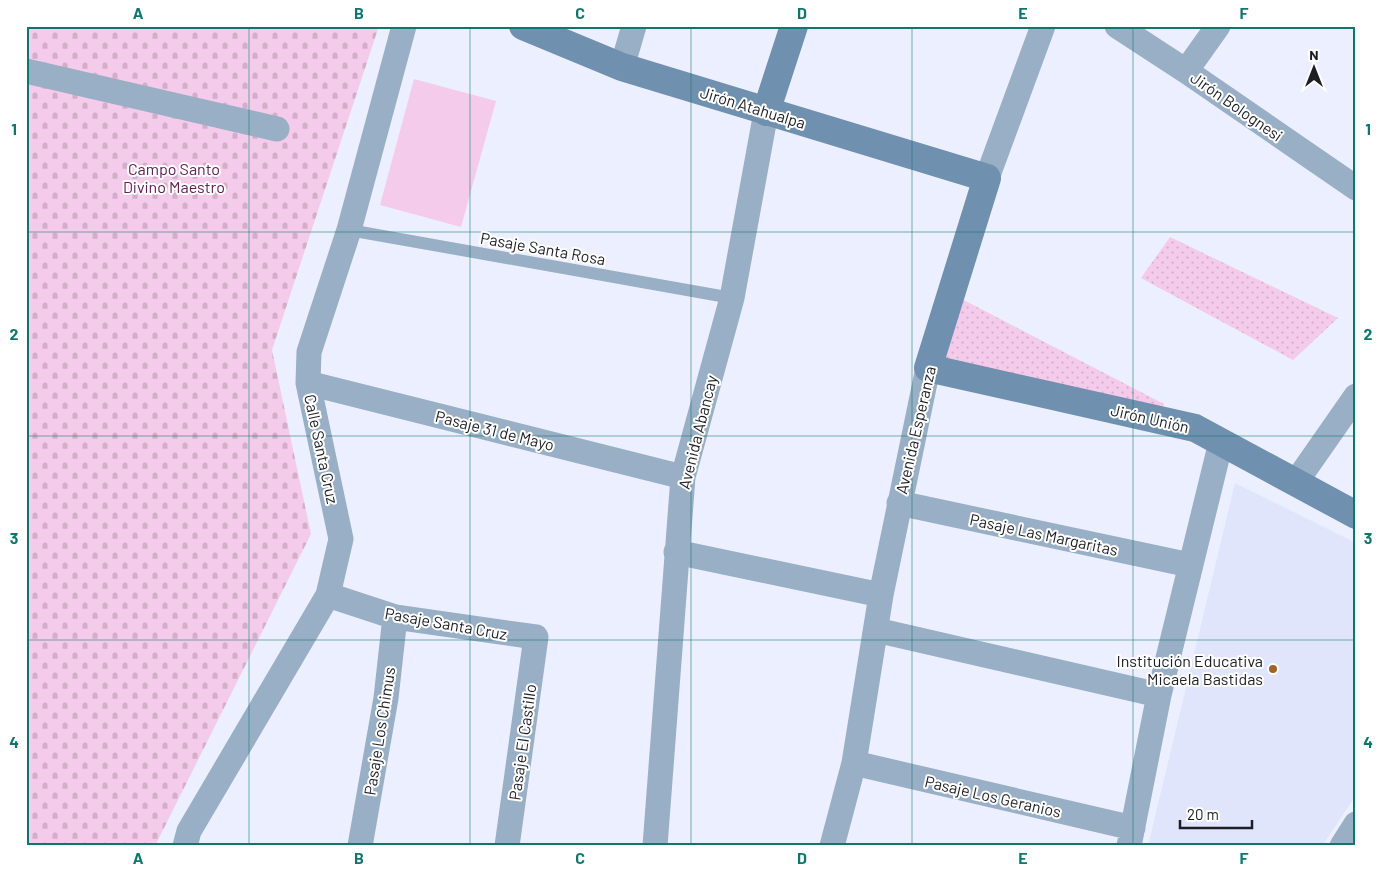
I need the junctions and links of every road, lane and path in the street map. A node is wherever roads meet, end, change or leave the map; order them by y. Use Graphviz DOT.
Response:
graph roads {
  1 [pos="404,26"];
  2 [pos="523,26"];
  3 [pos="634,26"];
  4 [pos="794,26"];
  5 [pos="1043,26"];
  6 [pos="1117,26"];
  7 [pos="1218,26"];
  8 [pos="622,67"];
  9 [pos="26,71"];
  10 [pos="1186,71"];
  11 [pos="766,112"];
  12 [pos="277,129"];
  13 [pos="986,178"];
  14 [pos="1356,188"];
  15 [pos="349,230"];
  16 [pos="732,298"];
  17 [pos="928,368"];
  18 [pos="308,383"];
  19 [pos="1356,396"];
  20 [pos="1221,442"];
  21 [pos="683,478"];
  22 [pos="1296,482"];
  23 [pos="899,503"];
  24 [pos="1356,515"];
  25 [pos="676,552"];
  26 [pos="1190,565"];
  27 [pos="881,595"];
  28 [pos="328,596"];
  29 [pos="394,617"];
  30 [pos="876,630"];
  31 [pos="536,637"];
  32 [pos="1158,695"];
  33 [pos="854,763"];
  34 [pos="1356,824"];
  35 [pos="1131,837"];
  36 [pos="185,846"];
  37 [pos="360,846"];
  38 [pos="507,846"];
  39 [pos="655,846"];
  40 [pos="832,846"];
  41 [pos="1342,846"];
  1 -- 15 [label="street, Calle Santa Cruz"];
  2 -- 8 [label="main road, Jirón Atahualpa"];
  3 -- 8 [label="street"];
  4 -- 11 [label="main road, Avenida Abancay"];
  5 -- 13 [label="street, Avenida Esperanza"];
  6 -- 10 [label="street, Jirón Bolognesi"];
  7 -- 10 [label="street"];
  8 -- 11 [label="main road, Jirón Atahualpa"];
  9 -- 12 [label="street"];
  10 -- 14 [label="street, Jirón Bolognesi"];
  11 -- 13 [label="main road, Jirón Atahualpa"];
  11 -- 16 [label="street, Avenida Abancay"];
  13 -- 17 [label="main road, Avenida Esperanza"];
  15 -- 16 [label="lane, Pasaje Santa Rosa"];
  15 -- 18 [label="street, Calle Santa Cruz"];
  16 -- 21 [label="street, Avenida Abancay"];
  17 -- 20 [label="main road, Jirón Unión"];
  17 -- 23 [label="street, Avenida Esperanza"];
  18 -- 21 [label="street, Pasaje 31 de Mayo"];
  18 -- 28 [label="street, Calle Santa Cruz"];
  19 -- 22 [label="street"];
  20 -- 22 [label="main road, Jirón Unión"];
  20 -- 26 [label="street"];
  21 -- 25 [label="street, Avenida Abancay"];
  22 -- 24 [label="main road, Jirón Unión"];
  23 -- 26 [label="street, Pasaje Las Margaritas"];
  23 -- 27 [label="street, Avenida Esperanza"];
  25 -- 27 [label="street"];
  25 -- 39 [label="street, Avenida Abancay"];
  26 -- 32 [label="street"];
  27 -- 30 [label="street, Avenida Esperanza"];
  28 -- 29 [label="street, Pasaje Santa Cruz"];
  28 -- 36 [label="street, Calle Santa Cruz"];
  29 -- 31 [label="street, Pasaje Santa Cruz"];
  29 -- 37 [label="street, Pasaje Los Chimus"];
  30 -- 32 [label="street"];
  30 -- 33 [label="street, Avenida Esperanza"];
  31 -- 38 [label="street, Pasaje El Castillo"];
  32 -- 35 [label="street"];
  33 -- 35 [label="street, Pasaje Los Geranios"];
  33 -- 40 [label="street, Avenida Esperanza"];
  34 -- 41 [label="street"];
}
